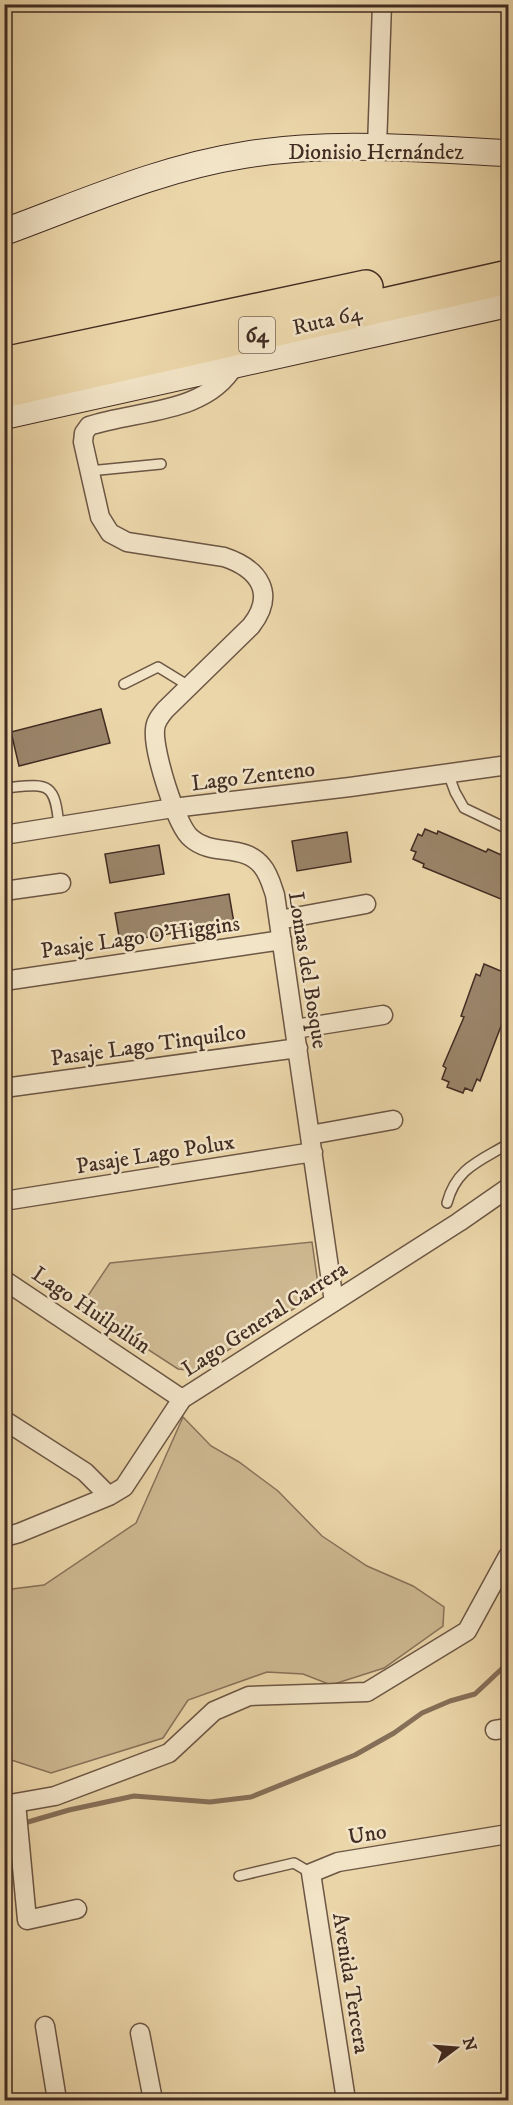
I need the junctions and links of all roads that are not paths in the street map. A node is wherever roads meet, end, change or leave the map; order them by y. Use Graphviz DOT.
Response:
graph roads {
  1 [pos="382,4"];
  2 [pos="376,147"];
  3 [pos="508,153"];
  4 [pos="4,231"];
  5 [pos="508,256"];
  6 [pos="508,277"];
  7 [pos="508,304"];
  8 [pos="4,364"];
  9 [pos="234,366"];
  10 [pos="4,391"];
  11 [pos="4,416"];
  12 [pos="161,464"];
  13 [pos="89,471"];
  14 [pos="124,684"];
  15 [pos="189,686"];
  16 [pos="508,765"];
  17 [pos="448,773"];
  18 [pos="4,788"];
  19 [pos="173,808"];
  20 [pos="59,827"];
  21 [pos="508,828"];
  22 [pos="4,835"];
  23 [pos="61,883"];
  24 [pos="4,891"];
  25 [pos="366,904"];
  26 [pos="279,920"];
  27 [pos="282,940"];
  28 [pos="4,981"];
  29 [pos="383,1015"];
  30 [pos="295,1029"];
  31 [pos="298,1048"];
  32 [pos="4,1088"];
  33 [pos="393,1120"];
  34 [pos="312,1143"];
  35 [pos="508,1144"];
  36 [pos="508,1188"];
  37 [pos="4,1201"];
  38 [pos="452,1211"];
  39 [pos="4,1280"];
  40 [pos="334,1302"];
  41 [pos="182,1399"];
  42 [pos="4,1420"];
  43 [pos="110,1496"];
  44 [pos="4,1537"];
  45 [pos="508,1556"];
  46 [pos="10,1804"];
  47 [pos="508,1834"];
  48 [pos="310,1873"];
  49 [pos="239,1876"];
  50 [pos="77,1909"];
  51 [pos="45,2026"];
  52 [pos="140,2033"];
  53 [pos="57,2100"];
  54 [pos="153,2100"];
  55 [pos="346,2100"];
  1 -- 2 [label="street"];
  2 -- 3 [label="street, Dionisio Hernández"];
  2 -- 4 [label="street, Dionisio Hernández"];
  5 -- 8 [label="highway, Ruta 64 / 64"];
  6 -- 10 [label="highway, Ruta 64 / 64"];
  7 -- 9 [label="street"];
  9 -- 11 [label="street"];
  9 -- 13 [label="street, Lomas del Bosque"];
  12 -- 13 [label="lane"];
  13 -- 15 [label="street, Lomas del Bosque"];
  14 -- 15 [label="lane"];
  15 -- 19 [label="street, Lomas del Bosque"];
  16 -- 17 [label="street, Lago Zenteno"];
  17 -- 19 [label="street, Lago Zenteno"];
  17 -- 21 [label="lane"];
  18 -- 20 [label="lane"];
  19 -- 20 [label="street, Lago Zenteno"];
  19 -- 26 [label="street, Lomas del Bosque"];
  20 -- 22 [label="street, Lago Zenteno"];
  23 -- 24 [label="street"];
  25 -- 26 [label="street"];
  26 -- 27 [label="street, Lomas del Bosque"];
  27 -- 28 [label="street, Pasaje Lago O'Higgins"];
  27 -- 30 [label="street, Lomas del Bosque"];
  29 -- 30 [label="street"];
  30 -- 31 [label="street, Lomas del Bosque"];
  31 -- 32 [label="street, Pasaje Lago Tinquilco"];
  31 -- 34 [label="street, Lomas del Bosque"];
  33 -- 34 [label="street, Pasaje Lago Polux"];
  34 -- 37 [label="street, Pasaje Lago Polux"];
  34 -- 40 [label="street, Lomas del Bosque"];
  35 -- 38 [label="lane"];
  36 -- 38 [label="street, Lago General Carrera"];
  38 -- 40 [label="street, Lago General Carrera"];
  39 -- 41 [label="street, Lago Huilpilún"];
  40 -- 41 [label="street, Lago General Carrera"];
  41 -- 43 [label="street, Lago General Carrera"];
  42 -- 43 [label="street"];
  43 -- 44 [label="street, Lago General Carrera"];
  45 -- 46 [label="street"];
  46 -- 50 [label="street"];
  47 -- 48 [label="street, Uno"];
  48 -- 49 [label="lane"];
  48 -- 55 [label="street, Avenida Tercera"];
  51 -- 53 [label="street"];
  52 -- 54 [label="street"];
}
